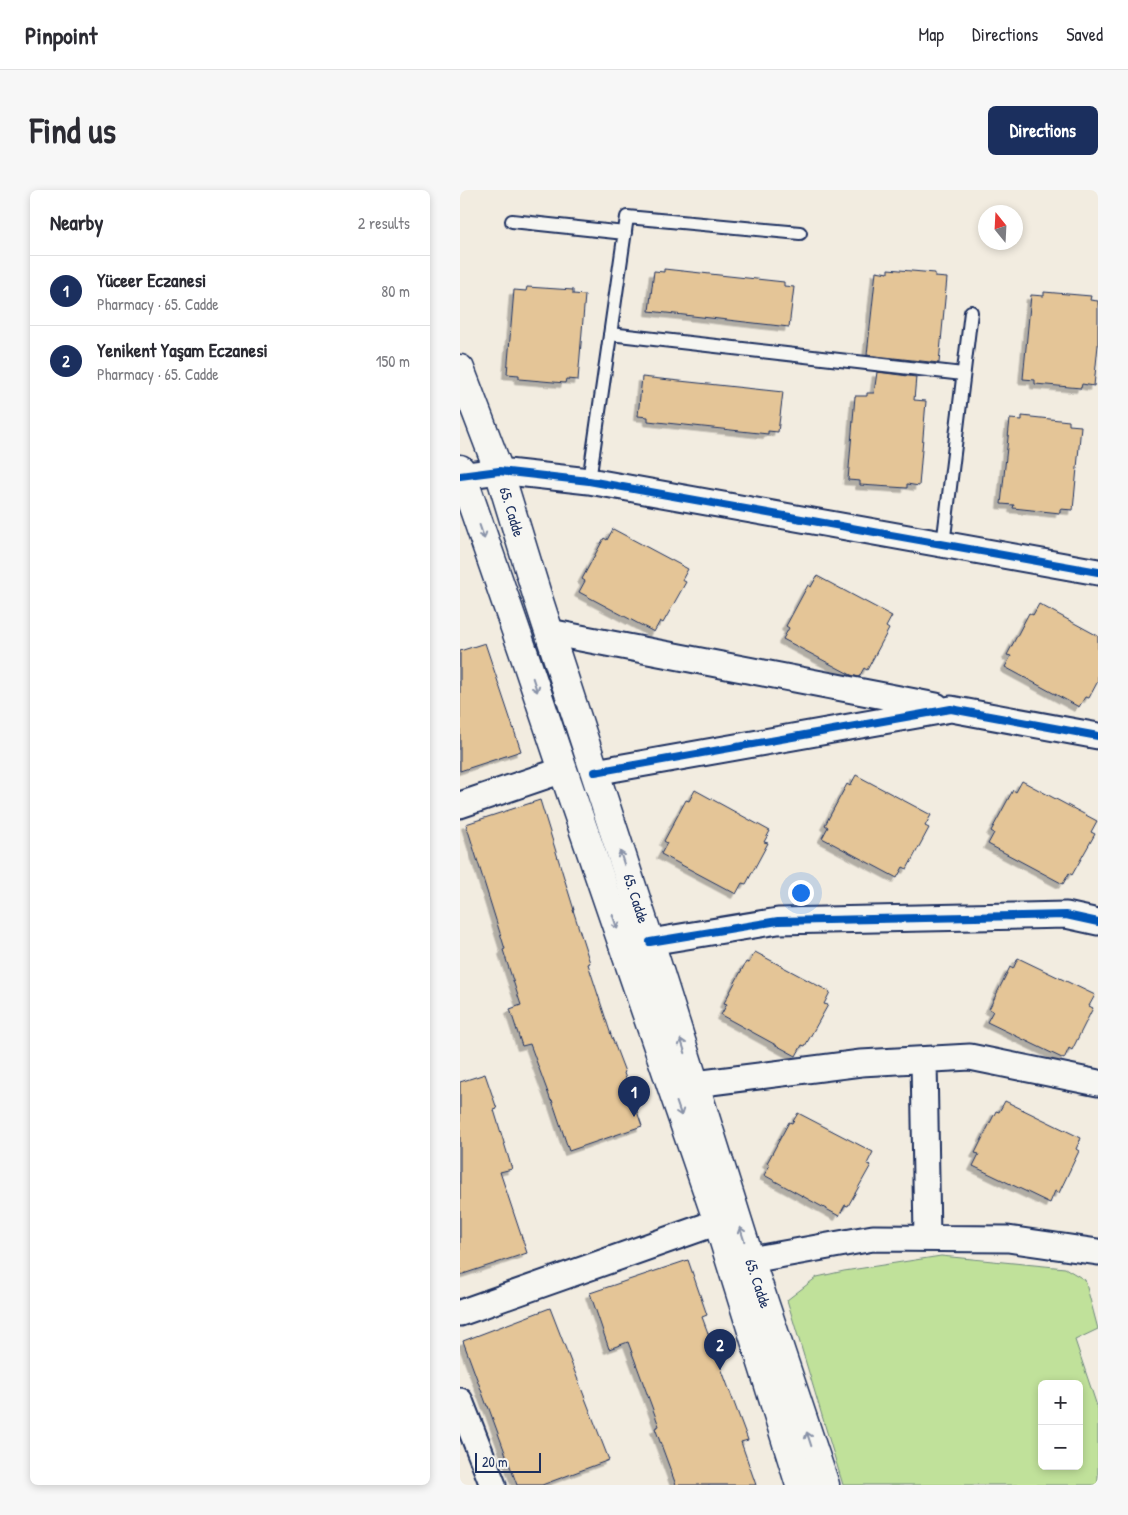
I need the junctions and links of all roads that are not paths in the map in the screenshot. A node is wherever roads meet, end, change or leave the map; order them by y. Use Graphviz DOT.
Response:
graph roads {
  1 [pos="512,221"];
  2 [pos="624,233"];
  3 [pos="800,233"];
  4 [pos="971,312"];
  5 [pos="610,334"];
  6 [pos="460,369"];
  7 [pos="963,374"];
  8 [pos="499,470"];
  9 [pos="461,474"];
  10 [pos="589,481"];
  11 [pos="943,545"];
  12 [pos="1098,572"];
  13 [pos="549,632"];
  14 [pos="951,709"];
  15 [pos="1098,736"];
  16 [pos="562,770"];
  17 [pos="594,772"];
  18 [pos="460,805"];
  19 [pos="1098,922"];
  20 [pos="650,942"];
  21 [pos="924,1060"];
  22 [pos="1098,1083"];
  23 [pos="695,1084"];
  24 [pos="718,1222"];
  25 [pos="927,1238"];
  26 [pos="1098,1251"];
  27 [pos="750,1260"];
  28 [pos="460,1312"];
  29 [pos="460,1401"];
  30 [pos="492,1485"];
  31 [pos="800,1485"];
  32 [pos="824,1485"];
  1 -- 2 [label="lane"];
  2 -- 3 [label="lane"];
  2 -- 5 [label="lane"];
  4 -- 7 [label="lane"];
  5 -- 7 [label="lane"];
  5 -- 10 [label="lane"];
  6 -- 8 [label="main road, 65. Cadde"];
  7 -- 11 [label="lane"];
  8 -- 9 [label="street"];
  8 -- 10 [label="street"];
  8 -- 13 [label="main road, 65. Cadde"];
  9 -- 16 [label="main road, 65. Cadde, one-way"];
  10 -- 11 [label="street"];
  11 -- 12 [label="street"];
  13 -- 14 [label="street"];
  13 -- 17 [label="main road, 65. Cadde"];
  14 -- 15 [label="street"];
  14 -- 17 [label="street"];
  16 -- 18 [label="street"];
  16 -- 24 [label="main road, 65. Cadde, one-way"];
  20 -- 17 [label="main road, 65. Cadde, one-way"];
  19 -- 20 [label="street"];
  23 -- 20 [label="main road, 65. Cadde, one-way"];
  21 -- 22 [label="street"];
  21 -- 23 [label="street"];
  21 -- 25 [label="street"];
  27 -- 23 [label="main road, 65. Cadde, one-way"];
  24 -- 28 [label="street"];
  24 -- 31 [label="main road, 65. Cadde"];
  25 -- 26 [label="street"];
  25 -- 27 [label="street"];
  32 -- 27 [label="main road, 65. Cadde, one-way"];
  29 -- 30 [label="street"];
}
